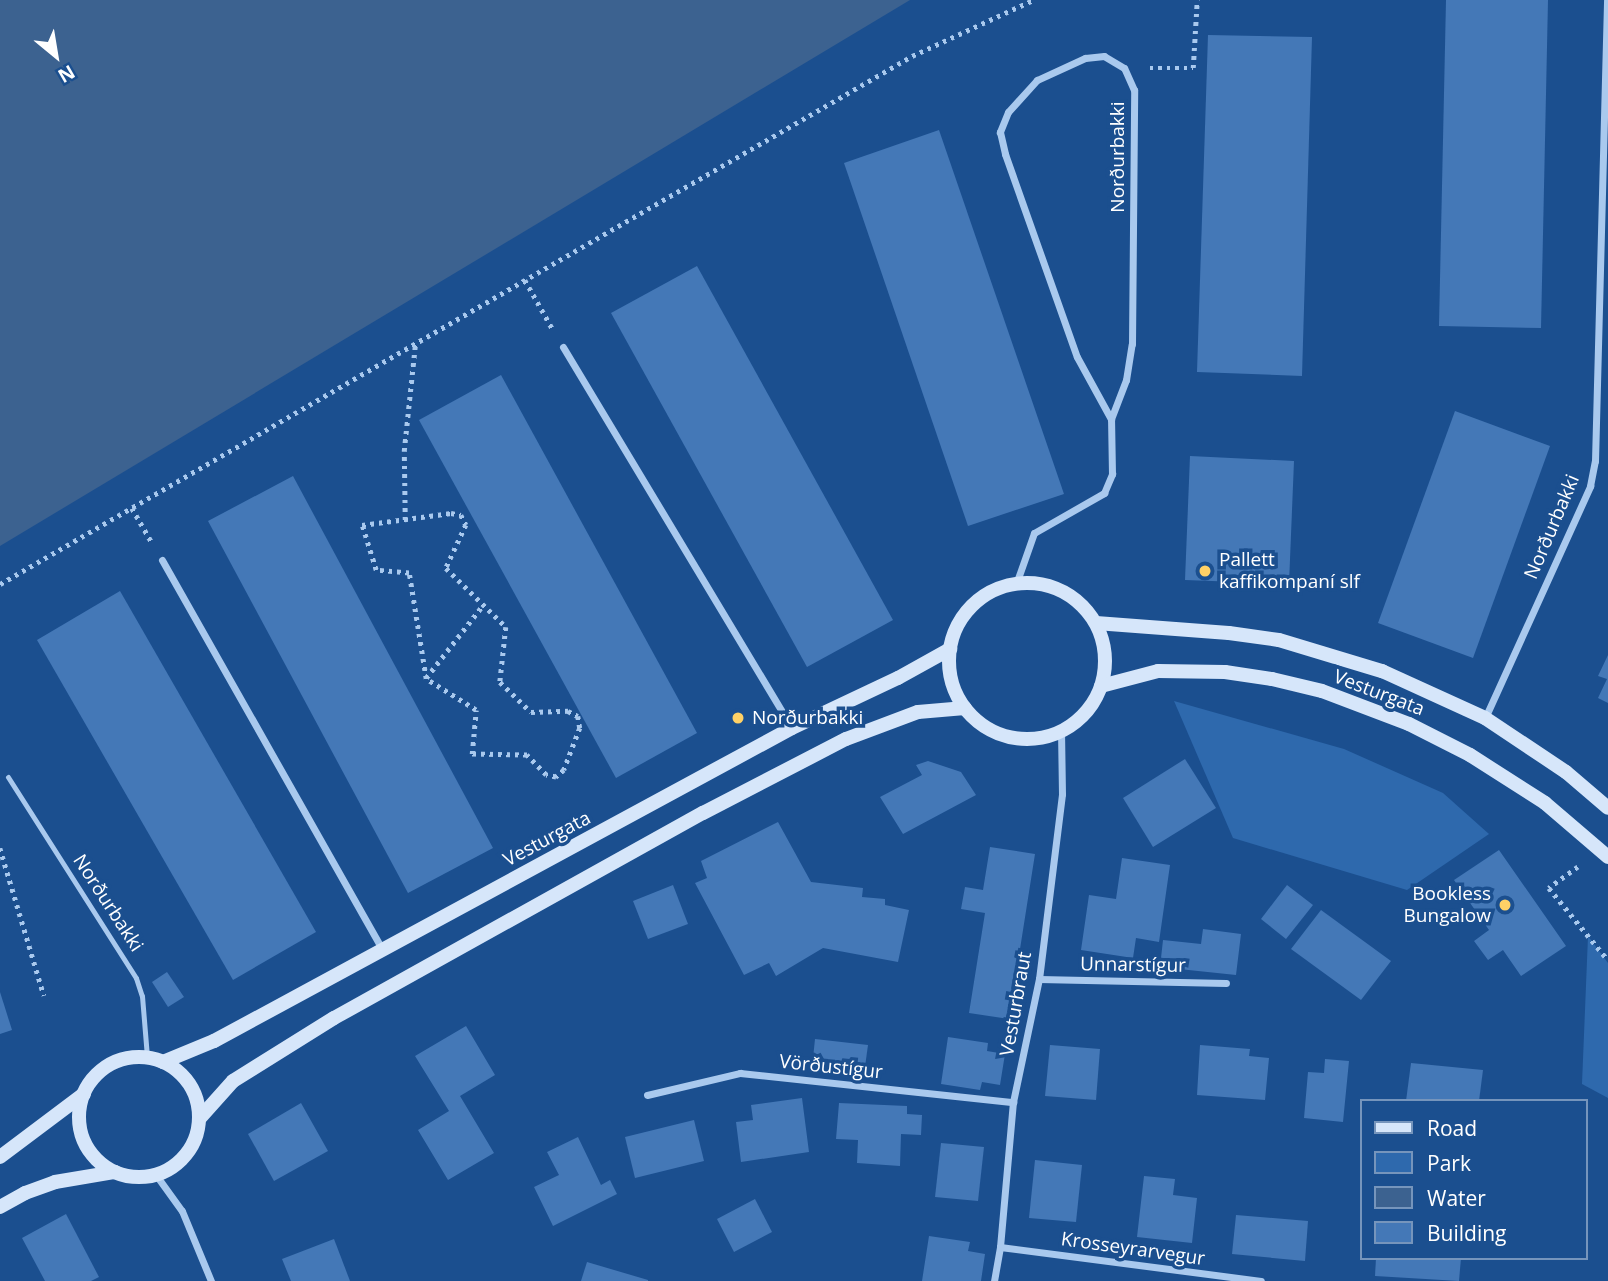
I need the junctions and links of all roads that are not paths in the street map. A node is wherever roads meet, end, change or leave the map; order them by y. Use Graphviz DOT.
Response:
graph roads {
  1 [pos="1607,0"];
  2 [pos="563,347"];
  3 [pos="1111,419"];
  4 [pos="162,560"];
  5 [pos="1016,584"];
  6 [pos="1096,623"];
  7 [pos="950,649"];
  8 [pos="1101,686"];
  9 [pos="965,708"];
  10 [pos="1485,718"];
  11 [pos="792,728"];
  12 [pos="1061,732"];
  13 [pos="8,777"];
  14 [pos="1608,807"];
  15 [pos="1605,853"];
  16 [pos="383,950"];
  17 [pos="1039,979"];
  18 [pos="1226,983"];
  19 [pos="147,1057"];
  20 [pos="163,1062"];
  21 [pos="83,1094"];
  22 [pos="647,1095"];
  23 [pos="1013,1101"];
  24 [pos="199,1119"];
  25 [pos="0,1157"];
  26 [pos="115,1172"];
  27 [pos="156,1175"];
  28 [pos="0,1208"];
  29 [pos="1000,1247"];
  30 [pos="211,1281"];
  31 [pos="994,1281"];
  32 [pos="1261,1281"];
  1 -- 10 [label="street, Norðurbakki"];
  2 -- 11 [label="street"];
  3 -- 3 [label="street, Norðurbakki"];
  3 -- 5 [label="street, Norðurbakki"];
  4 -- 16 [label="street"];
  5 -- 6 [label="main road"];
  5 -- 7 [label="main road"];
  6 -- 8 [label="main road"];
  6 -- 10 [label="main road, Vesturgata"];
  7 -- 9 [label="main road"];
  7 -- 11 [label="main road, Vesturgata"];
  8 -- 12 [label="main road"];
  8 -- 15 [label="main road, Vesturgata"];
  9 -- 12 [label="main road"];
  9 -- 24 [label="main road"];
  10 -- 14 [label="main road, Vesturgata"];
  11 -- 16 [label="main road, Vesturgata"];
  12 -- 17 [label="street, Vesturbraut"];
  13 -- 19 [label="lane, Norðurbakki"];
  16 -- 20 [label="main road, Vesturgata"];
  17 -- 18 [label="street, Unnarstígur"];
  17 -- 23 [label="street, Vesturbraut"];
  19 -- 20 [label="main road"];
  19 -- 21 [label="main road"];
  20 -- 24 [label="main road"];
  21 -- 25 [label="main road"];
  21 -- 26 [label="main road"];
  22 -- 23 [label="street, Vörðustígur"];
  23 -- 29 [label="street, Vesturbraut"];
  24 -- 27 [label="main road"];
  26 -- 27 [label="main road"];
  26 -- 28 [label="main road"];
  27 -- 30 [label="street"];
  29 -- 31 [label="street, Vesturbraut"];
  29 -- 32 [label="street, Krosseyrarvegur"];
}
